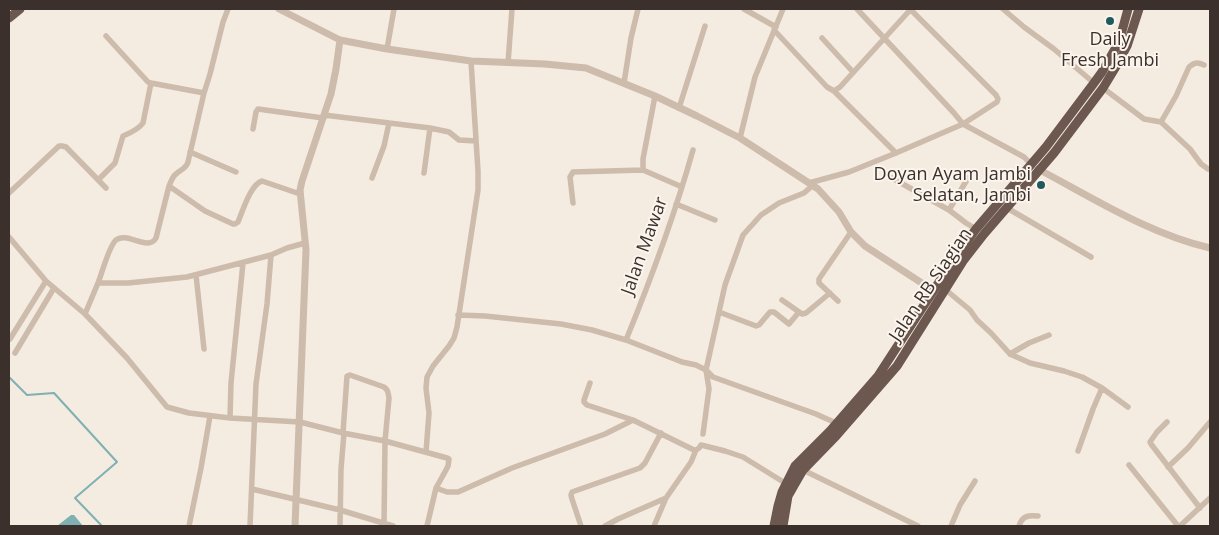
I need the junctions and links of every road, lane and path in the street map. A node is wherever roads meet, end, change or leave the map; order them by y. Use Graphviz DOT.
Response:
graph roads {
  1 [pos="20,9"];
  2 [pos="228,9"];
  3 [pos="279,9"];
  4 [pos="394,9"];
  5 [pos="512,9"];
  6 [pos="638,9"];
  7 [pos="744,9"];
  8 [pos="783,9"];
  9 [pos="857,9"];
  10 [pos="910,9"];
  11 [pos="1003,9"];
  12 [pos="1128,9"];
  13 [pos="1139,9"];
  14 [pos="9,18"];
  15 [pos="705,26"];
  16 [pos="775,29"];
  17 [pos="106,36"];
  18 [pos="822,38"];
  19 [pos="885,38"];
  20 [pos="340,40"];
  21 [pos="387,49"];
  22 [pos="471,61"];
  23 [pos="508,63"];
  24 [pos="1204,65"];
  25 [pos="854,72"];
  26 [pos="151,83"];
  27 [pos="624,83"];
  28 [pos="1094,83"];
  29 [pos="1103,88"];
  30 [pos="834,92"];
  31 [pos="204,93"];
  32 [pos="655,96"];
  33 [pos="679,108"];
  34 [pos="324,117"];
  35 [pos="389,122"];
  36 [pos="1161,122"];
  37 [pos="963,124"];
  38 [pos="430,128"];
  39 [pos="253,129"];
  40 [pos="740,138"];
  41 [pos="476,141"];
  42 [pos="693,150"];
  43 [pos="190,152"];
  44 [pos="896,153"];
  45 [pos="1035,167"];
  46 [pos="1210,169"];
  47 [pos="643,170"];
  48 [pos="236,172"];
  49 [pos="424,173"];
  50 [pos="372,178"];
  51 [pos="892,178"];
  52 [pos="968,178"];
  53 [pos="98,180"];
  54 [pos="811,184"];
  55 [pos="169,186"];
  56 [pos="106,188"];
  57 [pos="682,188"];
  58 [pos="9,193"];
  59 [pos="300,194"];
  60 [pos="573,203"];
  61 [pos="676,204"];
  62 [pos="1007,208"];
  63 [pos="949,210"];
  64 [pos="715,220"];
  65 [pos="976,229"];
  66 [pos="851,232"];
  67 [pos="9,237"];
  68 [pos="305,243"];
  69 [pos="1210,248"];
  70 [pos="271,256"];
  71 [pos="1091,256"];
  72 [pos="242,263"];
  73 [pos="196,275"];
  74 [pos="46,281"];
  75 [pos="98,283"];
  76 [pos="54,288"];
  77 [pos="946,290"];
  78 [pos="934,292"];
  79 [pos="830,293"];
  80 [pos="782,300"];
  81 [pos="838,301"];
  82 [pos="719,312"];
  83 [pos="799,312"];
  84 [pos="85,314"];
  85 [pos="458,315"];
  86 [pos="1049,336"];
  87 [pos="10,339"];
  88 [pos="626,340"];
  89 [pos="204,349"];
  90 [pos="14,353"];
  91 [pos="1010,354"];
  92 [pos="706,370"];
  93 [pos="590,383"];
  94 [pos="1102,388"];
  95 [pos="1128,407"];
  96 [pos="210,416"];
  97 [pos="230,418"];
  98 [pos="254,420"];
  99 [pos="633,420"];
  100 [pos="300,422"];
  101 [pos="1167,422"];
  102 [pos="1210,422"];
  103 [pos="836,423"];
  104 [pos="344,433"];
  105 [pos="661,433"];
  106 [pos="703,434"];
  107 [pos="385,441"];
  108 [pos="696,450"];
  109 [pos="1078,450"];
  110 [pos="426,452"];
  111 [pos="1129,465"];
  112 [pos="1168,467"];
  113 [pos="803,470"];
  114 [pos="975,481"];
  115 [pos="785,483"];
  116 [pos="436,488"];
  117 [pos="252,489"];
  118 [pos="666,498"];
  119 [pos="1210,498"];
  120 [pos="295,500"];
  121 [pos="1200,508"];
  122 [pos="340,510"];
  123 [pos="1038,516"];
  124 [pos="384,525"];
  125 [pos="189,526"];
  126 [pos="250,526"];
  127 [pos="295,526"];
  128 [pos="340,526"];
  129 [pos="393,526"];
  130 [pos="427,526"];
  131 [pos="582,526"];
  132 [pos="605,526"];
  133 [pos="654,526"];
  134 [pos="774,526"];
  135 [pos="783,526"];
  136 [pos="918,526"];
  137 [pos="951,526"];
  138 [pos="1019,526"];
  139 [pos="1179,526"];
  1 -- 14 [label="highway"];
  2 -- 31 [label="street"];
  3 -- 20 [label="street"];
  4 -- 21 [label="street"];
  5 -- 23 [label="street"];
  6 -- 27 [label="street"];
  7 -- 16 [label="street"];
  8 -- 16 [label="street"];
  9 -- 19 [label="street"];
  10 -- 19 [label="street"];
  10 -- 37 [label="street"];
  11 -- 28 [label="street"];
  12 -- 28 [label="highway, Jalan RB Siagian"];
  13 -- 29 [label="highway, Jalan RB Siagian"];
  15 -- 33 [label="street"];
  16 -- 30 [label="street"];
  16 -- 40 [label="street"];
  17 -- 26 [label="street"];
  18 -- 25 [label="street"];
  19 -- 25 [label="street"];
  19 -- 37 [label="street"];
  20 -- 21 [label="street"];
  20 -- 34 [label="street"];
  21 -- 22 [label="street"];
  22 -- 23 [label="street"];
  22 -- 41 [label="street"];
  23 -- 27 [label="street"];
  24 -- 36 [label="street"];
  25 -- 30 [label="street"];
  26 -- 31 [label="street"];
  26 -- 53 [label="street"];
  27 -- 32 [label="street"];
  28 -- 45 [label="highway, Jalan RB Siagian"];
  29 -- 36 [label="street"];
  29 -- 45 [label="highway, Jalan RB Siagian"];
  30 -- 44 [label="street"];
  31 -- 43 [label="street"];
  32 -- 33 [label="street"];
  32 -- 47 [label="street"];
  33 -- 40 [label="street"];
  34 -- 35 [label="street"];
  34 -- 39 [label="street"];
  34 -- 59 [label="street"];
  35 -- 38 [label="street"];
  35 -- 50 [label="street"];
  36 -- 46 [label="street"];
  37 -- 44 [label="street"];
  37 -- 45 [label="street"];
  38 -- 41 [label="street"];
  38 -- 49 [label="street"];
  40 -- 54 [label="street"];
  41 -- 85 [label="street"];
  42 -- 57 [label="street"];
  43 -- 48 [label="street"];
  43 -- 55 [label="street"];
  44 -- 54 [label="street"];
  45 -- 62 [label="highway, Jalan RB Siagian"];
  45 -- 65 [label="highway, Jalan RB Siagian"];
  45 -- 69 [label="street"];
  47 -- 57 [label="street, Jalan Mawar"];
  47 -- 60 [label="street"];
  51 -- 63 [label="street"];
  52 -- 63 [label="street"];
  53 -- 56 [label="street"];
  53 -- 58 [label="street"];
  54 -- 66 [label="street"];
  54 -- 82 [label="street"];
  55 -- 59 [label="street"];
  55 -- 75 [label="street"];
  57 -- 61 [label="street, Jalan Mawar"];
  59 -- 68 [label="street"];
  61 -- 64 [label="street"];
  61 -- 88 [label="street, Jalan Mawar"];
  62 -- 71 [label="street"];
  62 -- 77 [label="highway, Jalan RB Siagian"];
  63 -- 65 [label="street"];
  65 -- 78 [label="highway, Jalan RB Siagian"];
  66 -- 78 [label="street"];
  66 -- 79 [label="street"];
  67 -- 74 [label="street"];
  68 -- 70 [label="street"];
  68 -- 100 [label="street"];
  70 -- 72 [label="street"];
  70 -- 98 [label="street"];
  72 -- 73 [label="street"];
  72 -- 97 [label="street"];
  73 -- 75 [label="street"];
  73 -- 89 [label="street"];
  74 -- 76 [label="street"];
  74 -- 87 [label="street"];
  75 -- 84 [label="street"];
  76 -- 84 [label="street"];
  76 -- 90 [label="street"];
  77 -- 91 [label="street"];
  77 -- 113 [label="highway, Jalan RB Siagian"];
  78 -- 103 [label="highway, Jalan RB Siagian"];
  79 -- 81 [label="street"];
  79 -- 83 [label="street"];
  80 -- 83 [label="street"];
  82 -- 83 [label="street"];
  82 -- 92 [label="street"];
  84 -- 96 [label="street"];
  85 -- 88 [label="street"];
  85 -- 110 [label="street"];
  86 -- 91 [label="street"];
  88 -- 92 [label="street"];
  91 -- 94 [label="street"];
  92 -- 103 [label="street"];
  92 -- 106 [label="street"];
  93 -- 99 [label="street"];
  94 -- 95 [label="street"];
  94 -- 109 [label="street"];
  96 -- 97 [label="street"];
  96 -- 125 [label="street"];
  97 -- 98 [label="street"];
  98 -- 100 [label="street"];
  98 -- 117 [label="street"];
  99 -- 105 [label="street"];
  99 -- 116 [label="street"];
  100 -- 104 [label="street"];
  100 -- 120 [label="street"];
  101 -- 112 [label="street"];
  102 -- 112 [label="street"];
  103 -- 115 [label="highway, Jalan RB Siagian"];
  104 -- 107 [label="street"];
  104 -- 107 [label="street"];
  104 -- 122 [label="street"];
  105 -- 108 [label="street"];
  105 -- 131 [label="street"];
  107 -- 110 [label="street"];
  107 -- 124 [label="street"];
  108 -- 115 [label="street"];
  108 -- 118 [label="street"];
  110 -- 116 [label="street"];
  111 -- 139 [label="street"];
  112 -- 121 [label="street"];
  113 -- 135 [label="highway, Jalan RB Siagian"];
  113 -- 136 [label="street"];
  114 -- 137 [label="street"];
  115 -- 134 [label="highway, Jalan RB Siagian"];
  116 -- 130 [label="street"];
  117 -- 120 [label="street"];
  117 -- 126 [label="street"];
  118 -- 132 [label="street"];
  118 -- 133 [label="street"];
  119 -- 121 [label="street"];
  120 -- 122 [label="street"];
  120 -- 127 [label="street"];
  121 -- 139 [label="street"];
  122 -- 124 [label="street"];
  122 -- 128 [label="street"];
  123 -- 138 [label="street"];
  124 -- 129 [label="street"];
}
